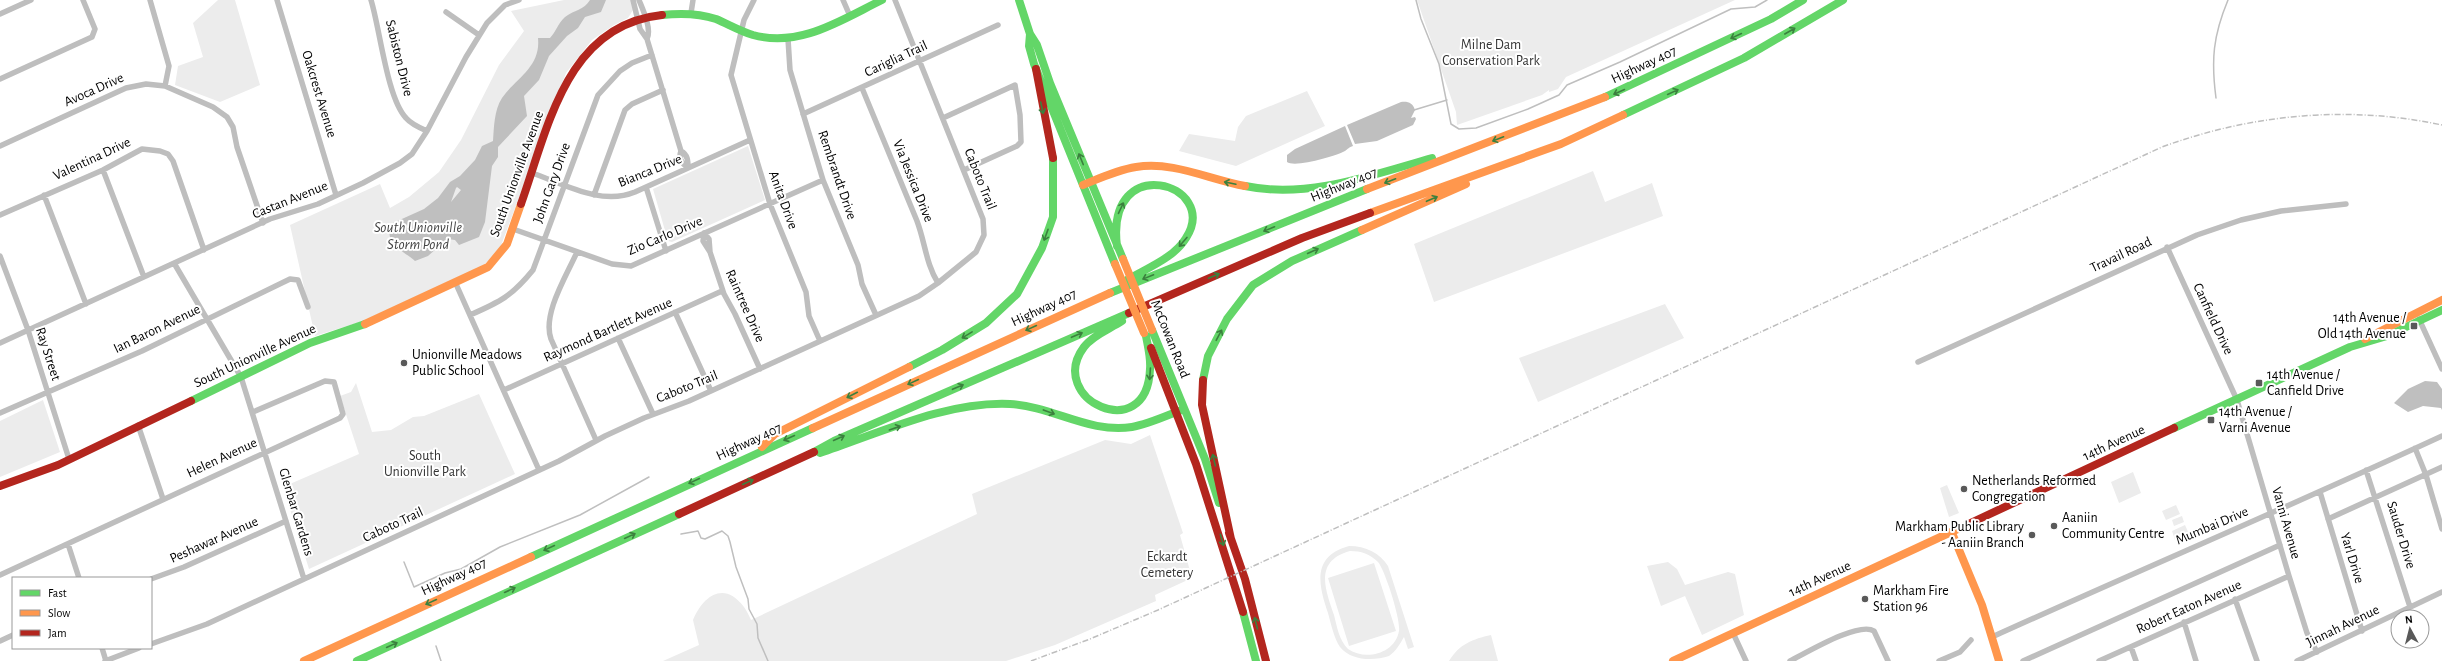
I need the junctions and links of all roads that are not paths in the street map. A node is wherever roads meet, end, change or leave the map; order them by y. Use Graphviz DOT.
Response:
graph roads {
  1 [pos="31,0"];
  2 [pos="83,0"];
  3 [pos="150,0"];
  4 [pos="278,0"];
  5 [pos="371,0"];
  6 [pos="519,0"];
  7 [pos="633,0"];
  8 [pos="639,0"];
  9 [pos="693,0"];
  10 [pos="754,0"];
  11 [pos="842,0"];
  12 [pos="882,0"];
  13 [pos="895,0"];
  14 [pos="1019,0"];
  15 [pos="1803,0"];
  16 [pos="1843,0"];
  17 [pos="446,12"];
  18 [pos="0,14"];
  19 [pos="691,14"];
  20 [pos="850,16"];
  21 [pos="641,18"];
  22 [pos="998,25"];
  23 [pos="742,30"];
  24 [pos="1030,34"];
  25 [pos="479,35"];
  26 [pos="788,39"];
  27 [pos="652,55"];
  28 [pos="920,61"];
  29 [pos="1036,69"];
  30 [pos="0,79"];
  31 [pos="165,86"];
  32 [pos="862,88"];
  33 [pos="663,90"];
  34 [pos="803,114"];
  35 [pos="943,118"];
  36 [pos="427,131"];
  37 [pos="750,140"];
  38 [pos="1561,144"];
  39 [pos="0,146"];
  40 [pos="1478,146"];
  41 [pos="688,168"];
  42 [pos="103,170"];
  43 [pos="964,170"];
  44 [pos="532,173"];
  45 [pos="823,180"];
  46 [pos="1087,183"];
  47 [pos="565,185"];
  48 [pos="646,187"];
  49 [pos="44,195"];
  50 [pos="336,195"];
  51 [pos="594,195"];
  52 [pos="770,204"];
  53 [pos="2346,204"];
  54 [pos="0,215"];
  55 [pos="263,223"];
  56 [pos="512,229"];
  57 [pos="704,233"];
  58 [pos="545,240"];
  59 [pos="1117,246"];
  60 [pos="2167,248"];
  61 [pos="204,250"];
  62 [pos="666,251"];
  63 [pos="577,252"];
  64 [pos="0,256"];
  65 [pos="174,263"];
  66 [pos="144,277"];
  67 [pos="938,283"];
  68 [pos="456,284"];
  69 [pos="722,291"];
  70 [pos="1105,295"];
  71 [pos="2442,300"];
  72 [pos="1152,303"];
  73 [pos="86,304"];
  74 [pos="308,307"];
  75 [pos="2442,310"];
  76 [pos="675,312"];
  77 [pos="470,315"];
  78 [pos="876,315"];
  79 [pos="2418,317"];
  80 [pos="206,319"];
  81 [pos="28,330"];
  82 [pos="1147,333"];
  83 [pos="618,338"];
  84 [pos="820,341"];
  85 [pos="0,344"];
  86 [pos="1918,362"];
  87 [pos="562,364"];
  88 [pos="760,369"];
  89 [pos="2442,369"];
  90 [pos="241,377"];
  91 [pos="504,390"];
  92 [pos="47,391"];
  93 [pos="711,391"];
  94 [pos="2237,400"];
  95 [pos="1181,410"];
  96 [pos="253,412"];
  97 [pos="0,413"];
  98 [pos="653,414"];
  99 [pos="138,425"];
  100 [pos="2442,436"];
  101 [pos="596,440"];
  102 [pos="2415,448"];
  103 [pos="265,452"];
  104 [pos="755,454"];
  105 [pos="805,457"];
  106 [pos="69,459"];
  107 [pos="2442,467"];
  108 [pos="539,470"];
  109 [pos="2366,470"];
  110 [pos="2426,475"];
  111 [pos="0,486"];
  112 [pos="2320,492"];
  113 [pos="2377,498"];
  114 [pos="163,499"];
  115 [pos="2272,514"];
  116 [pos="2328,519"];
  117 [pos="286,521"];
  118 [pos="2442,529"];
  119 [pos="1952,533"];
  120 [pos="1231,540"];
  121 [pos="68,544"];
  122 [pos="2280,545"];
  123 [pos="0,573"];
  124 [pos="2289,576"];
  125 [pos="79,577"];
  126 [pos="152,579"];
  127 [pos="304,579"];
  128 [pos="2442,592"];
  129 [pos="2236,599"];
  130 [pos="2410,607"];
  131 [pos="2184,622"];
  132 [pos="2362,631"];
  133 [pos="1733,633"];
  134 [pos="12,635"];
  135 [pos="1992,637"];
  136 [pos="1971,640"];
  137 [pos="0,641"];
  138 [pos="152,644"];
  139 [pos="2131,647"];
  140 [pos="102,649"];
  141 [pos="136,649"];
  142 [pos="2317,652"];
  143 [pos="106,661"];
  144 [pos="304,661"];
  145 [pos="357,661"];
  146 [pos="1256,661"];
  147 [pos="1266,661"];
  148 [pos="1673,661"];
  149 [pos="1746,661"];
  150 [pos="1790,661"];
  151 [pos="1888,661"];
  152 [pos="1939,661"];
  153 [pos="1999,661"];
  154 [pos="2023,661"];
  155 [pos="2099,661"];
  156 [pos="2136,661"];
  157 [pos="2196,661"];
  158 [pos="2257,661"];
  159 [pos="2297,661"];
  1 -- 18 [label="street"];
  2 -- 30 [label="street"];
  3 -- 31 [label="street"];
  4 -- 50 [label="street, Oakcrest Avenue"];
  5 -- 36 [label="street, Sabiston Drive"];
  6 -- 25 [label="street, Castan Avenue"];
  7 -- 21 [label="street"];
  8 -- 21 [label="street"];
  9 -- 19 [label="street"];
  10 -- 23 [label="street"];
  11 -- 20 [label="street"];
  12 -- 20 [label="main road, South Unionville Avenue"];
  13 -- 28 [label="street, Caboto Trail"];
  14 -- 24 [label="main road, McCowan Road"];
  15 -- 40 [label="main road, Highway 407, one-way"];
  38 -- 16 [label="main road, one-way"];
  17 -- 25 [label="street"];
  19 -- 21 [label="main road, South Unionville Avenue"];
  19 -- 23 [label="main road, South Unionville Avenue"];
  20 -- 26 [label="main road, South Unionville Avenue"];
  21 -- 27 [label="street"];
  21 -- 44 [label="main road, South Unionville Avenue"];
  22 -- 28 [label="street, Cariglia Trail"];
  23 -- 26 [label="main road, South Unionville Avenue"];
  23 -- 37 [label="street, Anita Drive"];
  24 -- 29 [label="main road, McCowan Road"];
  46 -- 24 [label="main road, McCowan Road, one-way"];
  25 -- 36 [label="street, Castan Avenue"];
  26 -- 34 [label="street, Rembrandt Drive"];
  27 -- 33 [label="street"];
  27 -- 47 [label="street, John Gary Drive"];
  28 -- 32 [label="street, Cariglia Trail"];
  28 -- 35 [label="street, Caboto Trail"];
  29 -- 46 [label="main road, McCowan Road"];
  29 -- 104 [label="main road, one-way"];
  31 -- 39 [label="street, Avoca Drive"];
  31 -- 55 [label="street, Avoca Drive"];
  32 -- 34 [label="street, Cariglia Trail"];
  32 -- 67 [label="street, Via Jessica Drive"];
  33 -- 41 [label="street"];
  33 -- 51 [label="street"];
  34 -- 45 [label="street, Rembrandt Drive"];
  35 -- 43 [label="street, Caboto Trail"];
  35 -- 43 [label="street"];
  36 -- 50 [label="street, Castan Avenue"];
  37 -- 41 [label="street, Bianca Drive"];
  37 -- 52 [label="street, Anita Drive"];
  72 -- 38 [label="main road, one-way"];
  120 -- 38 [label="main road, one-way"];
  40 -- 46 [label="main road, one-way"];
  40 -- 70 [label="main road, Highway 407, one-way"];
  41 -- 48 [label="street, Bianca Drive"];
  42 -- 49 [label="street, Valentina Drive"];
  42 -- 61 [label="street, Valentina Drive"];
  42 -- 66 [label="street"];
  43 -- 67 [label="street, Caboto Trail"];
  44 -- 47 [label="street, Bianca Drive"];
  44 -- 56 [label="main road, South Unionville Avenue"];
  45 -- 52 [label="street, Zio Carlo Drive"];
  45 -- 78 [label="street, Rembrandt Drive"];
  46 -- 59 [label="main road, McCowan Road"];
  46 -- 82 [label="main road, McCowan Road, bridge"];
  47 -- 51 [label="street, Bianca Drive"];
  47 -- 58 [label="street, John Gary Drive"];
  48 -- 51 [label="street, Bianca Drive"];
  48 -- 62 [label="street"];
  49 -- 54 [label="street, Valentina Drive"];
  49 -- 73 [label="street"];
  50 -- 55 [label="street, Castan Avenue"];
  52 -- 57 [label="street, Zio Carlo Drive"];
  52 -- 84 [label="street, Anita Drive"];
  53 -- 60 [label="street, Travail Road"];
  55 -- 61 [label="street, Castan Avenue"];
  56 -- 58 [label="street, Zio Carlo Drive"];
  56 -- 68 [label="main road, South Unionville Avenue"];
  57 -- 62 [label="street, Zio Carlo Drive"];
  57 -- 69 [label="street, Raintree Drive"];
  58 -- 63 [label="street, Zio Carlo Drive"];
  58 -- 77 [label="street, John Gary Drive"];
  59 -- 70 [label="main road, one-way"];
  59 -- 82 [label="main road, McCowan Road, bridge"];
  60 -- 86 [label="street, Travail Road"];
  60 -- 94 [label="street, Canfield Drive"];
  61 -- 65 [label="street, Castan Avenue"];
  62 -- 63 [label="street, Zio Carlo Drive"];
  63 -- 87 [label="street"];
  64 -- 81 [label="street, Ray Street"];
  65 -- 66 [label="street, Castan Avenue"];
  65 -- 80 [label="street, Glenbar Gardens"];
  66 -- 73 [label="street, Castan Avenue"];
  67 -- 78 [label="street, Caboto Trail"];
  68 -- 77 [label="street"];
  68 -- 90 [label="main road, South Unionville Avenue"];
  69 -- 76 [label="street, Raymond Bartlett Avenue"];
  69 -- 88 [label="street, Raintree Drive"];
  70 -- 104 [label="main road, Highway 407, one-way"];
  71 -- 79 [label="main road, 14th Avenue"];
  82 -- 72 [label="main road, one-way"];
  105 -- 72 [label="main road, one-way"];
  73 -- 81 [label="street, Castan Avenue"];
  74 -- 80 [label="street, Ian Baron Avenue"];
  75 -- 79 [label="main road, 14th Avenue"];
  76 -- 83 [label="street, Raymond Bartlett Avenue"];
  76 -- 93 [label="street"];
  77 -- 91 [label="street"];
  78 -- 84 [label="street, Caboto Trail"];
  79 -- 89 [label="street"];
  79 -- 94 [label="main road, 14th Avenue"];
  80 -- 90 [label="street, Glenbar Gardens"];
  80 -- 92 [label="street, Ian Baron Avenue"];
  81 -- 85 [label="street, Castan Avenue"];
  81 -- 92 [label="street, Ray Street"];
  82 -- 95 [label="main road, McCowan Road"];
  83 -- 87 [label="street, Raymond Bartlett Avenue"];
  83 -- 98 [label="street"];
  84 -- 88 [label="street, Caboto Trail"];
  87 -- 91 [label="street, Raymond Bartlett Avenue"];
  87 -- 101 [label="street"];
  88 -- 93 [label="street, Caboto Trail"];
  90 -- 96 [label="street, Glenbar Gardens"];
  90 -- 99 [label="main road, South Unionville Avenue"];
  91 -- 108 [label="street"];
  92 -- 97 [label="street, Ian Baron Avenue"];
  92 -- 106 [label="street, Ray Street"];
  93 -- 98 [label="street, Caboto Trail"];
  94 -- 115 [label="street, Vanni Avenue"];
  94 -- 119 [label="main road, 14th Avenue"];
  105 -- 95 [label="main road, one-way"];
  95 -- 120 [label="main road, McCowan Road"];
  95 -- 146 [label="main road, McCowan Road, one-way"];
  96 -- 103 [label="street, Glenbar Gardens"];
  96 -- 103 [label="street, Helen Avenue"];
  98 -- 101 [label="street, Caboto Trail"];
  99 -- 106 [label="main road, South Unionville Avenue"];
  99 -- 114 [label="street"];
  100 -- 102 [label="street, Mumbai Drive"];
  101 -- 108 [label="street, Caboto Trail"];
  102 -- 109 [label="street, Mumbai Drive"];
  102 -- 110 [label="street"];
  103 -- 114 [label="street, Helen Avenue"];
  103 -- 117 [label="street, Glenbar Gardens"];
  104 -- 144 [label="main road, Highway 407, one-way"];
  145 -- 105 [label="main road, one-way"];
  106 -- 111 [label="main road, South Unionville Avenue"];
  107 -- 110 [label="street"];
  108 -- 127 [label="street, Caboto Trail"];
  109 -- 112 [label="street, Mumbai Drive"];
  109 -- 113 [label="street, Sauder Drive"];
  110 -- 113 [label="street"];
  110 -- 118 [label="street"];
  112 -- 115 [label="street, Mumbai Drive"];
  112 -- 116 [label="street, Yarl Drive"];
  113 -- 116 [label="street"];
  113 -- 130 [label="street, Sauder Drive"];
  114 -- 121 [label="street, Helen Avenue"];
  115 -- 122 [label="street, Vanni Avenue"];
  115 -- 135 [label="street, Mumbai Drive"];
  116 -- 132 [label="street, Yarl Drive"];
  117 -- 126 [label="street, Peshawar Avenue"];
  117 -- 127 [label="street, Glenbar Gardens"];
  119 -- 133 [label="main road, 14th Avenue"];
  119 -- 135 [label="main road"];
  147 -- 120 [label="main road, McCowan Road, one-way"];
  121 -- 123 [label="street, Helen Avenue"];
  121 -- 125 [label="street"];
  122 -- 124 [label="street, Vanni Avenue"];
  122 -- 154 [label="street"];
  124 -- 129 [label="street, Robert Eaton Avenue"];
  124 -- 142 [label="street, Vanni Avenue"];
  127 -- 138 [label="street, Caboto Trail"];
  128 -- 130 [label="street, Jinnah Avenue"];
  129 -- 131 [label="street, Robert Eaton Avenue"];
  129 -- 158 [label="street"];
  130 -- 132 [label="street, Jinnah Avenue"];
  131 -- 139 [label="street, Robert Eaton Avenue"];
  131 -- 157 [label="street"];
  132 -- 142 [label="street, Jinnah Avenue"];
  133 -- 148 [label="main road, 14th Avenue"];
  133 -- 149 [label="street"];
  134 -- 137 [label="street"];
  135 -- 153 [label="main road"];
  136 -- 152 [label="street"];
  139 -- 155 [label="street, Robert Eaton Avenue"];
  139 -- 156 [label="street"];
  140 -- 143 [label="street"];
  141 -- 143 [label="street"];
  142 -- 159 [label="street, Jinnah Avenue"];
  150 -- 151 [label="street"];
}
